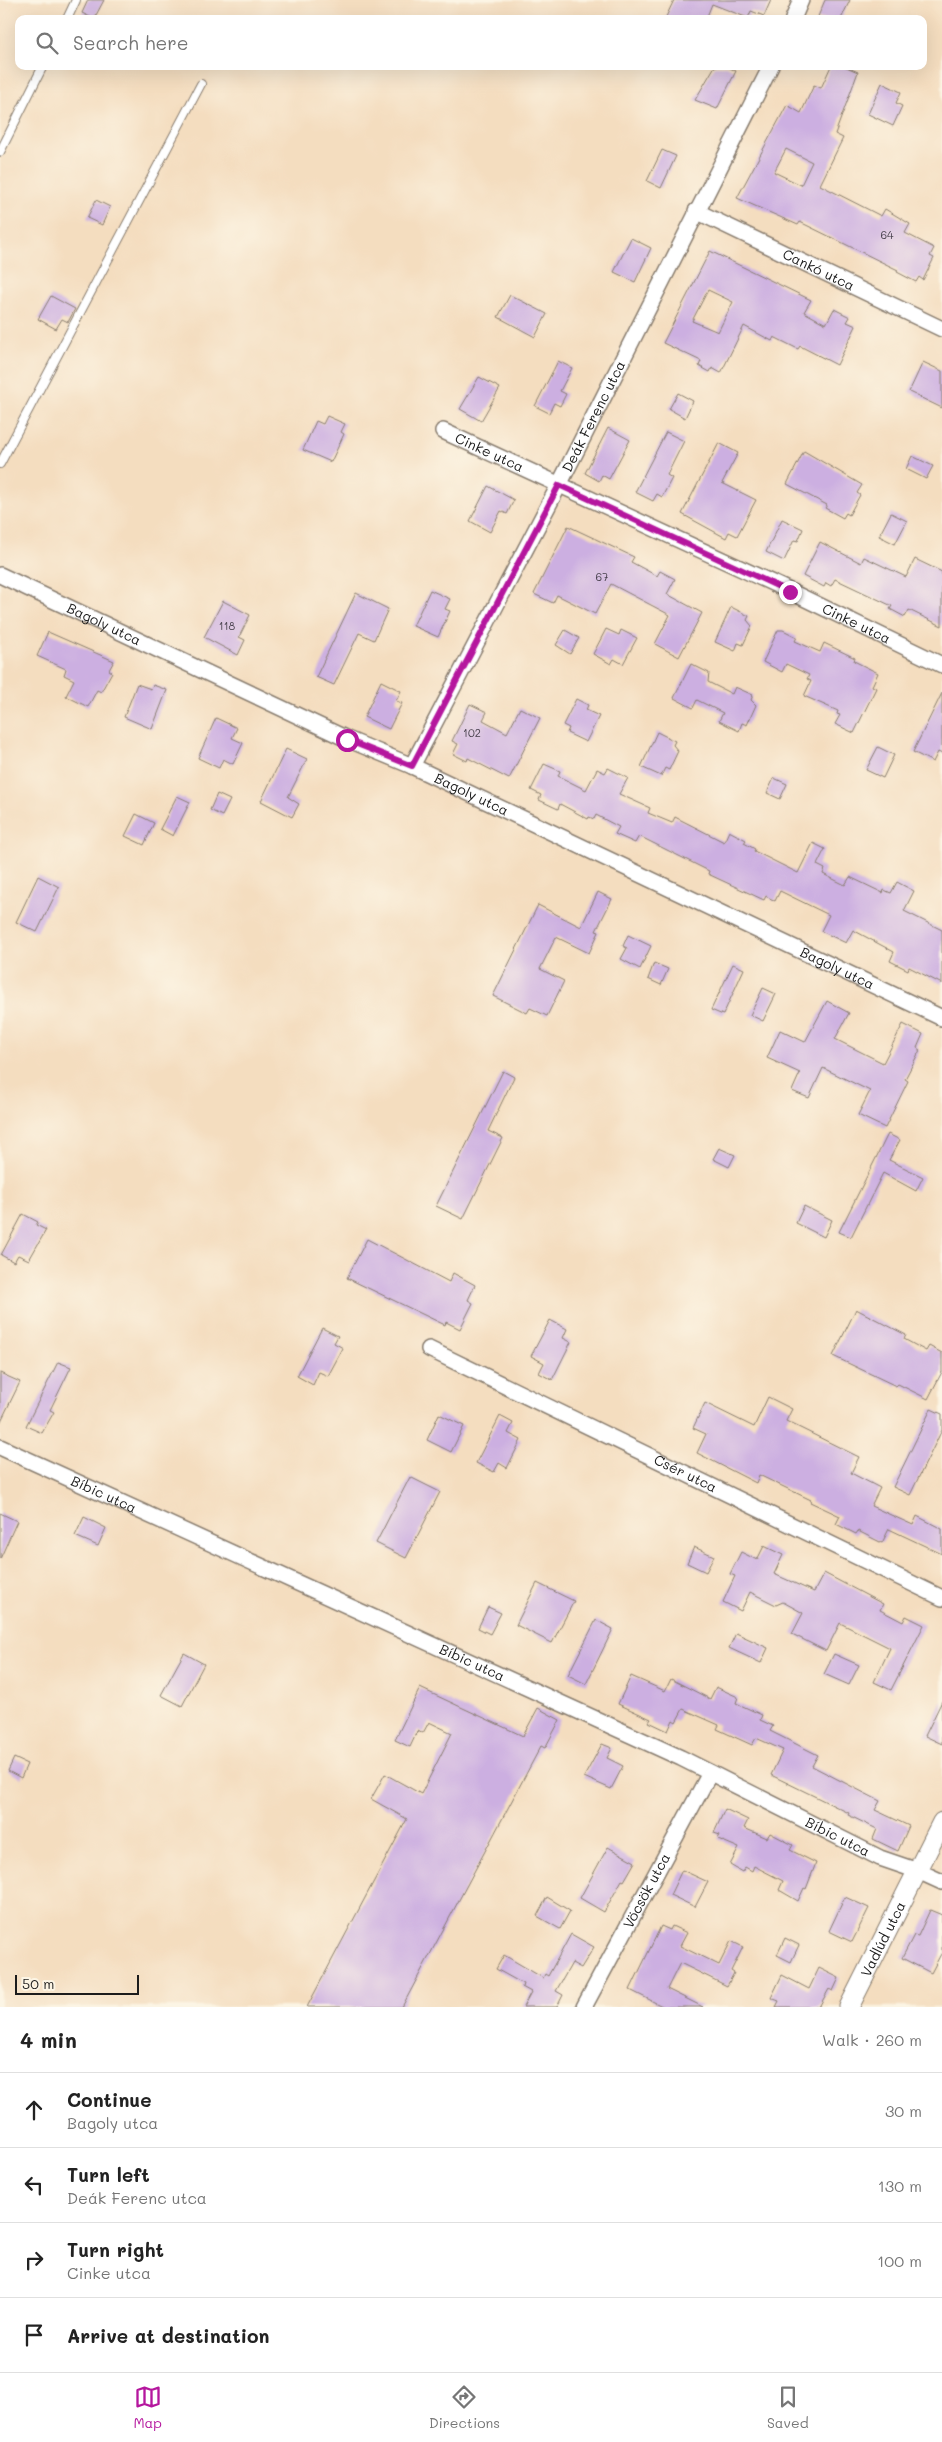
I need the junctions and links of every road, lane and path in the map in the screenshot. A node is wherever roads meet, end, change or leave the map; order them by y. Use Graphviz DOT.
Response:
graph roads {
  1 [pos="76,0"];
  2 [pos="801,0"];
  3 [pos="69,15"];
  4 [pos="794,15"];
  5 [pos="41,70"];
  6 [pos="769,70"];
  7 [pos="201,84"];
  8 [pos="0,152"];
  9 [pos="696,211"];
  10 [pos="942,329"];
  11 [pos="443,431"];
  12 [pos="0,464"];
  13 [pos="559,485"];
  14 [pos="0,575"];
  15 [pos="942,665"];
  16 [pos="412,766"];
  17 [pos="942,1018"];
  18 [pos="429,1349"];
  19 [pos="0,1447"];
  20 [pos="942,1598"];
  21 [pos="710,1773"];
  22 [pos="942,1822"];
  23 [pos="918,1871"];
  24 [pos="942,1882"];
  25 [pos="584,2007"];
  26 [pos="849,2007"];
  1 -- 3 [label="lane"];
  2 -- 4 [label="street"];
  5 -- 8 [label="lane"];
  6 -- 9 [label="street, Deák Ferenc utca"];
  7 -- 12 [label="lane"];
  9 -- 10 [label="street, Cankó utca"];
  9 -- 13 [label="street, Deák Ferenc utca"];
  11 -- 13 [label="street, Cinke utca"];
  13 -- 15 [label="street, Cinke utca"];
  13 -- 16 [label="street, Deák Ferenc utca"];
  14 -- 16 [label="street, Bagoly utca"];
  16 -- 17 [label="street, Bagoly utca"];
  18 -- 20 [label="street, Csér utca"];
  19 -- 21 [label="street, Bíbic utca"];
  21 -- 23 [label="street, Bíbic utca"];
  21 -- 25 [label="street, Vöcsök utca"];
  22 -- 23 [label="street, Vadlúd utca"];
  23 -- 24 [label="street, Bíbic utca"];
  23 -- 26 [label="street, Vadlúd utca"];
}
